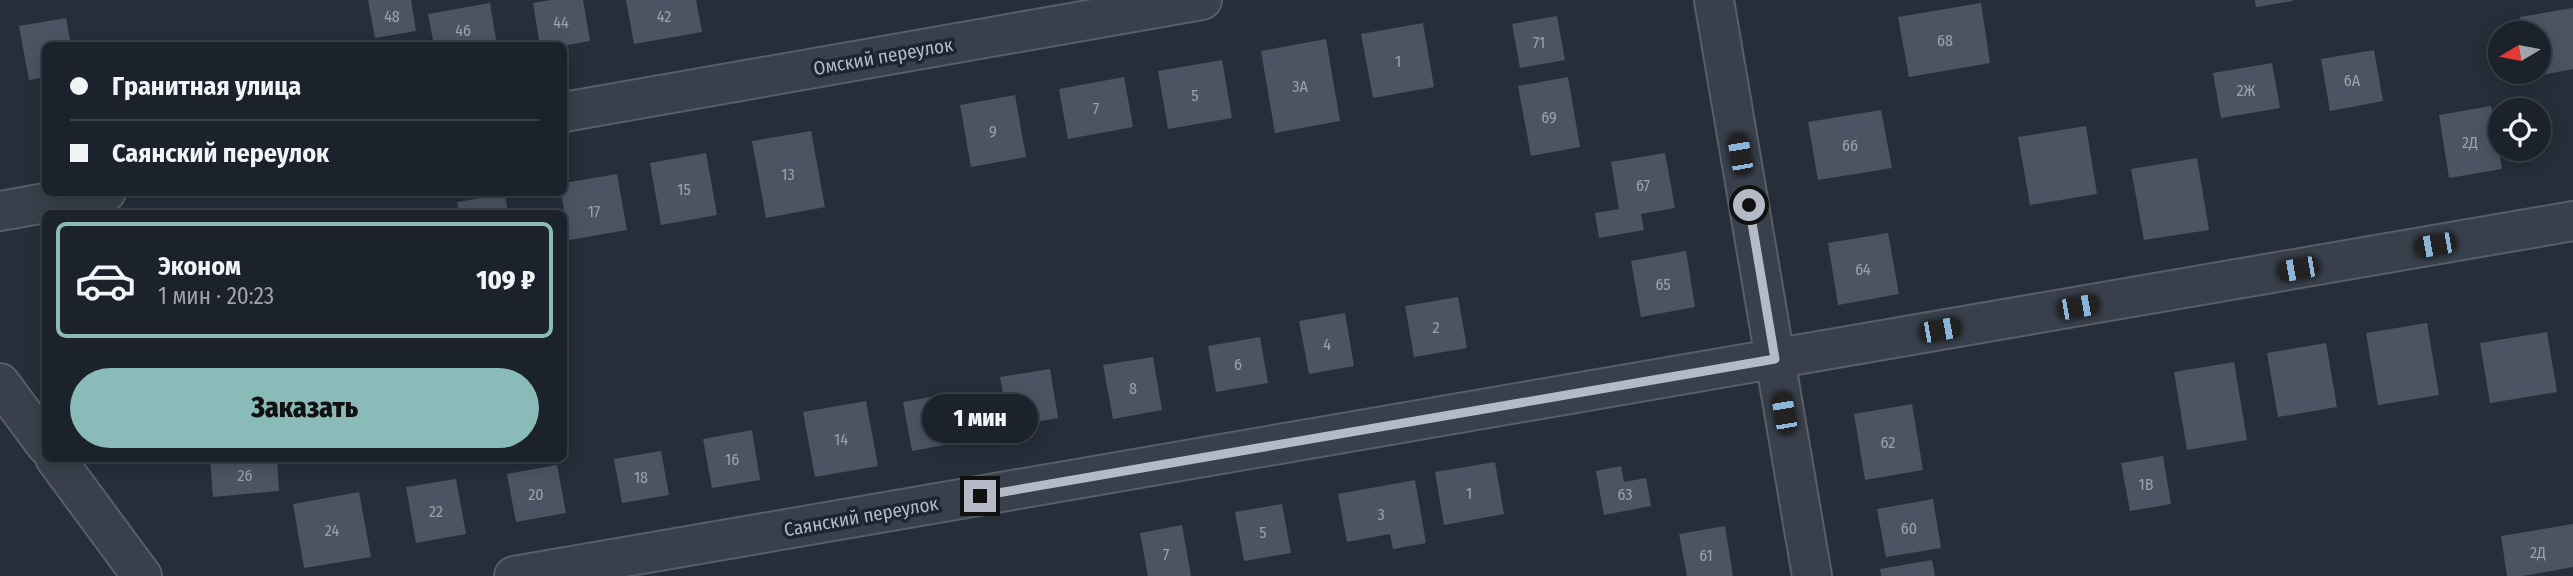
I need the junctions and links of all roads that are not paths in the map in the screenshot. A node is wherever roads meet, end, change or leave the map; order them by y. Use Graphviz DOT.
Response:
graph roads {
  1 [pos="1202,0"];
  2 [pos="1714,0"];
  3 [pos="567,111"];
  4 [pos="84,196"];
  5 [pos="0,211"];
  6 [pos="2573,221"];
  7 [pos="1775,359"];
  8 [pos="0,383"];
  9 [pos="42,440"];
  10 [pos="58,462"];
  11 [pos="142,576"];
  12 [pos="514,576"];
  13 [pos="1812,576"];
  1 -- 3 [label="street, Омский переулок"];
  2 -- 7 [label="street"];
  4 -- 5 [label="street"];
  6 -- 7 [label="street, Саянский переулок"];
  7 -- 12 [label="street, Саянский переулок"];
  7 -- 13 [label="street"];
  8 -- 9 [label="street"];
  10 -- 11 [label="street"];
}
